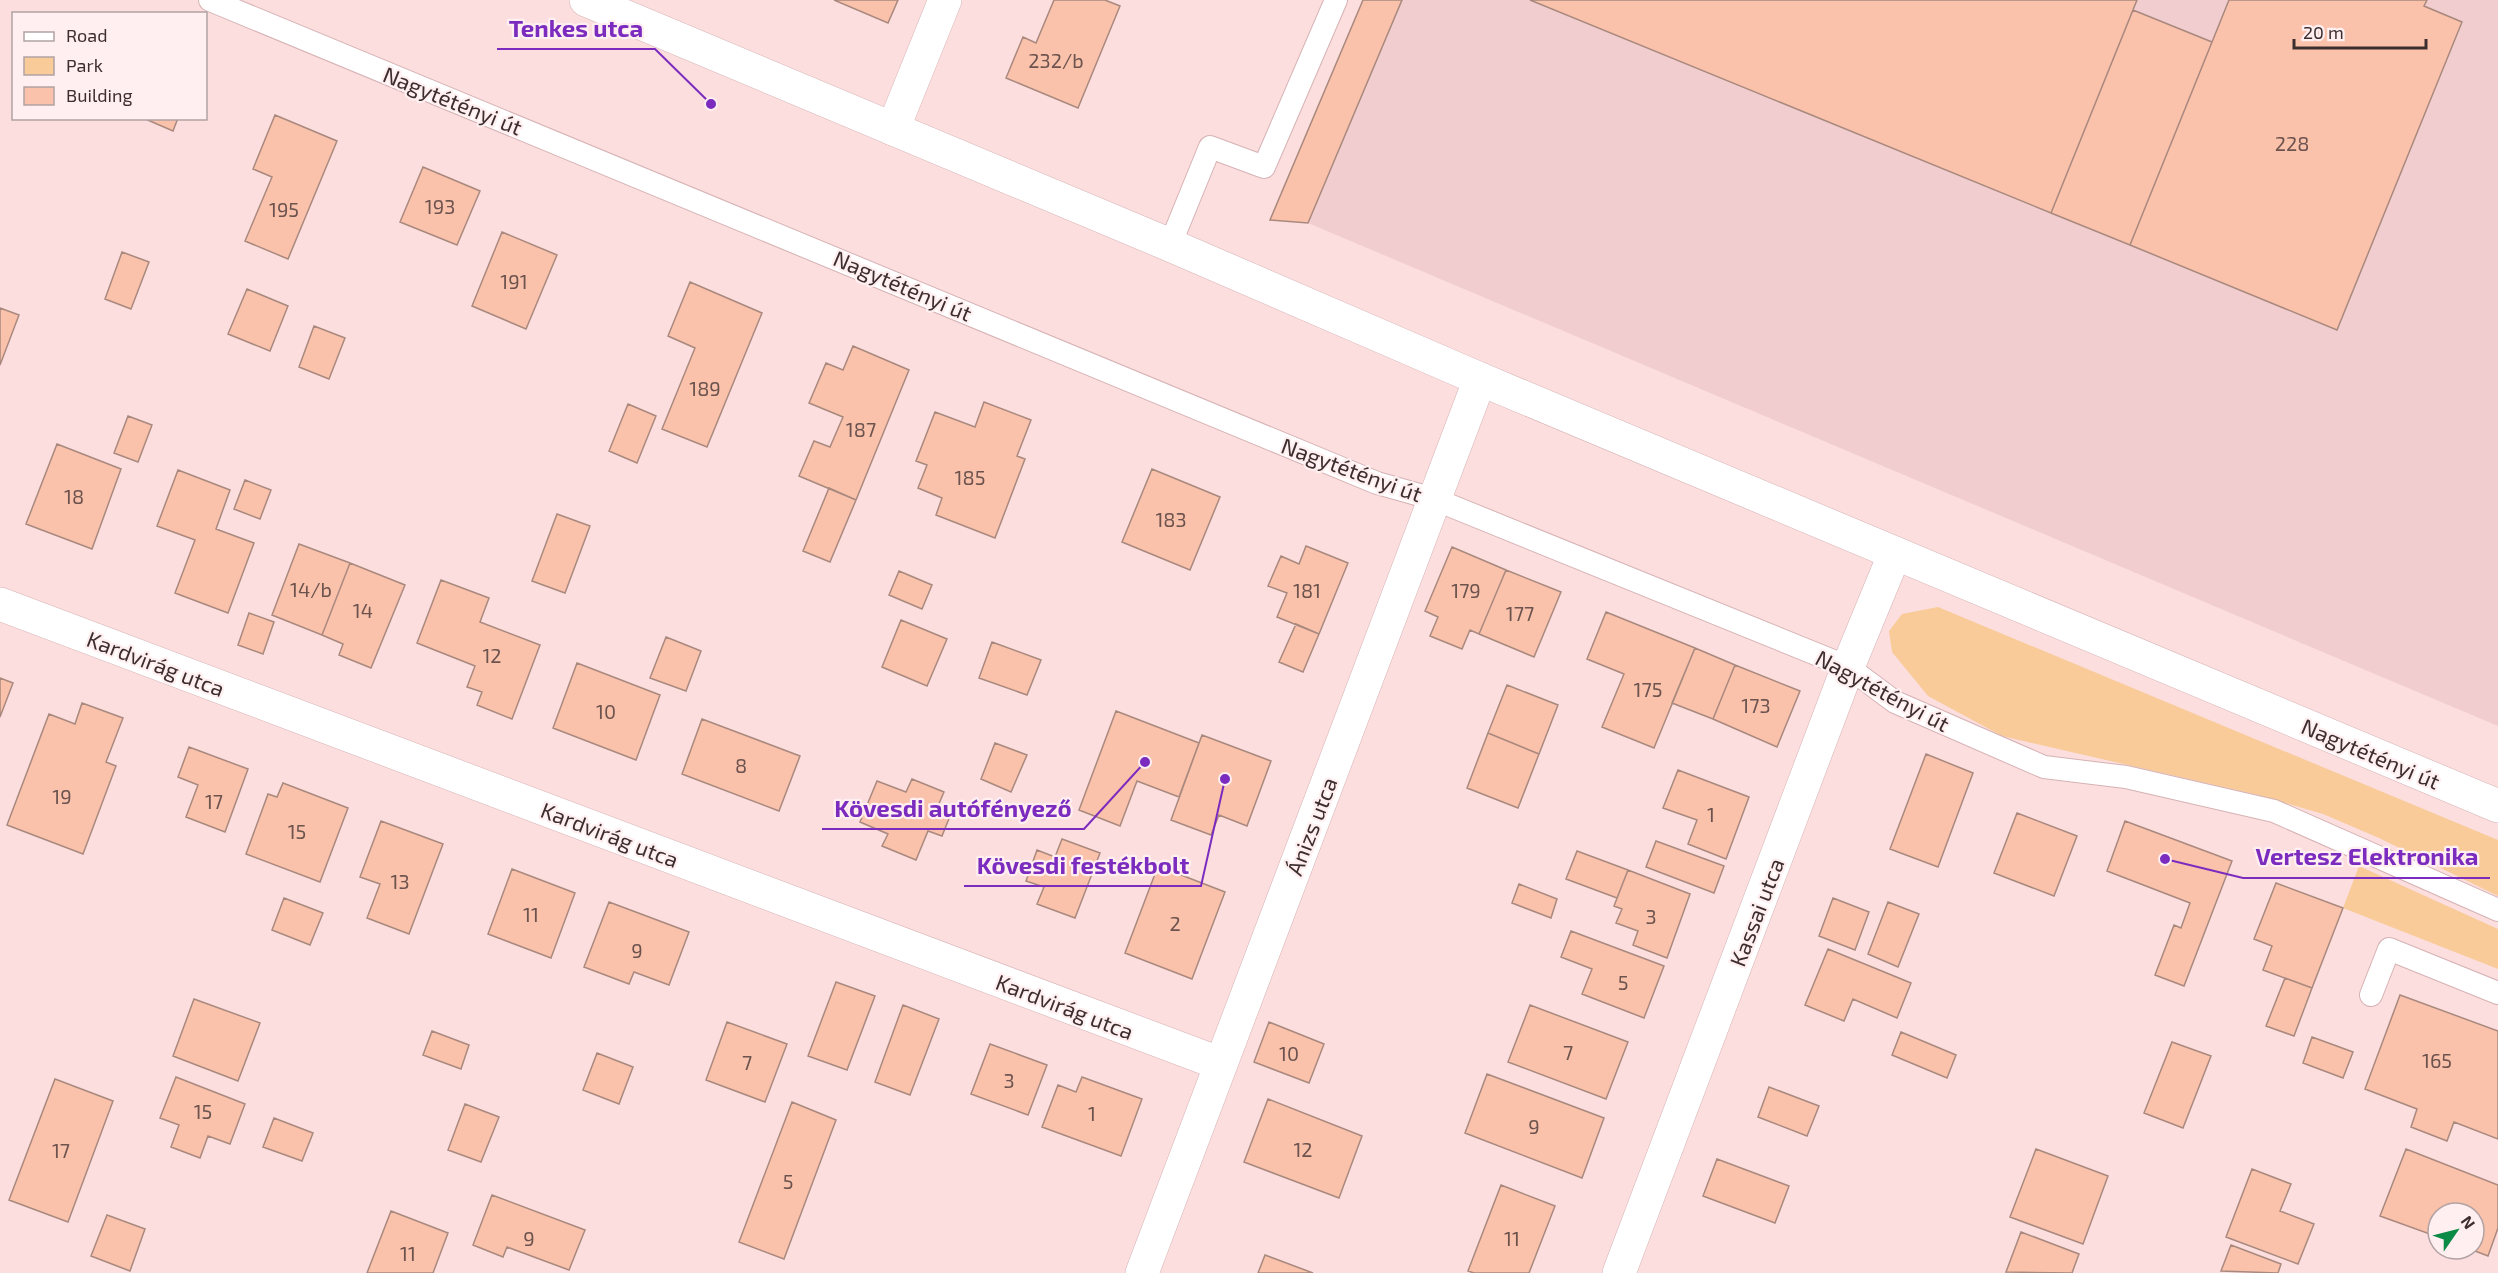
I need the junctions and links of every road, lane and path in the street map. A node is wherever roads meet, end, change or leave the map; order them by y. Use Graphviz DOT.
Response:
graph roads {
  1 [pos="210,0"];
  2 [pos="586,0"];
  3 [pos="945,0"];
  4 [pos="1336,0"];
  5 [pos="893,129"];
  6 [pos="1170,245"];
  7 [pos="1480,379"];
  8 [pos="1434,499"];
  9 [pos="1895,553"];
  10 [pos="0,604"];
  11 [pos="1848,667"];
  12 [pos="2498,806"];
  13 [pos="2498,910"];
  14 [pos="2498,993"];
  15 [pos="2371,995"];
  16 [pos="1221,1065"];
  17 [pos="1142,1273"];
  18 [pos="1619,1273"];
  1 -- 8 [label="lane, Nagytétényi út"];
  2 -- 5 [label="street, Nagytétényi út"];
  3 -- 5 [label="street"];
  4 -- 6 [label="lane"];
  5 -- 6 [label="street, Nagytétényi út"];
  6 -- 7 [label="street, Nagytétényi út"];
  7 -- 8 [label="street, Ánizs utca"];
  7 -- 9 [label="street, Nagytétényi út"];
  8 -- 11 [label="lane, Nagytétényi út"];
  8 -- 16 [label="street, Ánizs utca"];
  9 -- 11 [label="street, Kassai utca"];
  9 -- 12 [label="street, Nagytétényi út"];
  10 -- 16 [label="street, Kardvirág utca"];
  11 -- 13 [label="lane, Nagytétényi út"];
  11 -- 18 [label="street, Kassai utca"];
  14 -- 15 [label="lane"];
  16 -- 17 [label="street, Ánizs utca"];
}
